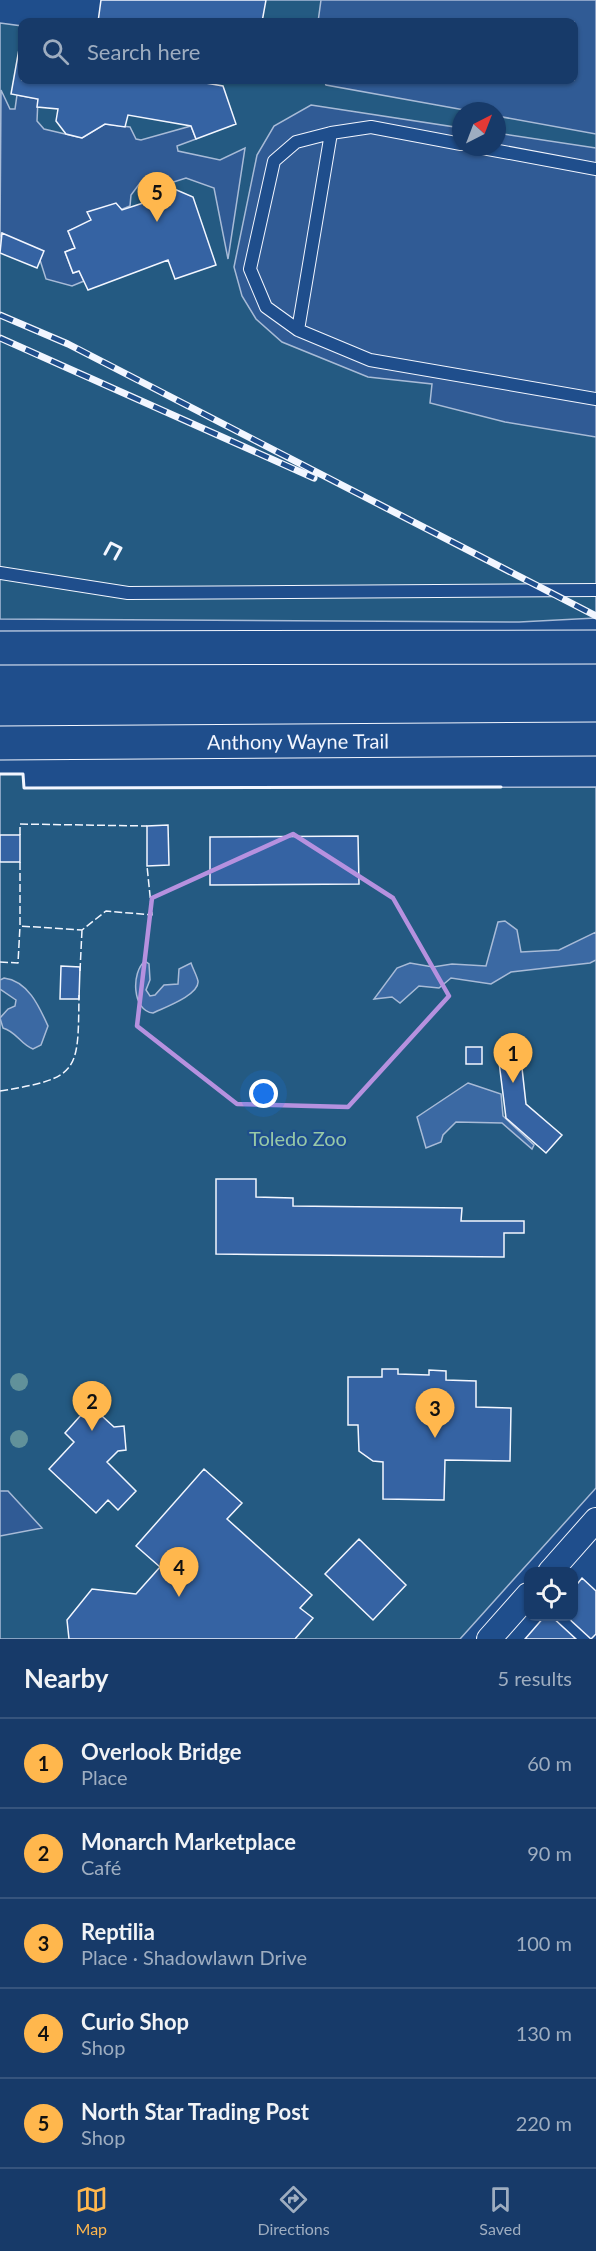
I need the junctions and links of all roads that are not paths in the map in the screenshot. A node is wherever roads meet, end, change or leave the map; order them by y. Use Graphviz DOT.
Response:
graph roads {
  1 [pos="331,133"];
  2 [pos="452,142"];
  3 [pos="506,152"];
  4 [pos="596,169"];
  5 [pos="298,330"];
  6 [pos="596,399"];
  7 [pos="0,573"];
  8 [pos="596,590"];
  9 [pos="596,647"];
  10 [pos="0,648"];
  11 [pos="596,739"];
  12 [pos="0,743"];
  13 [pos="596,1520"];
  14 [pos="554,1567"];
  15 [pos="524,1600"];
  16 [pos="489,1639"];
  1 -- 2 [label="lane"];
  1 -- 5 [label="lane"];
  1 -- 5 [label="lane"];
  3 -- 4 [label="lane"];
  5 -- 6 [label="lane"];
  7 -- 8 [label="lane"];
  9 -- 10 [label="highway"];
  11 -- 12 [label="highway, Anthony Wayne Trail"];
  13 -- 14 [label="street"];
  15 -- 16 [label="street"];
}
